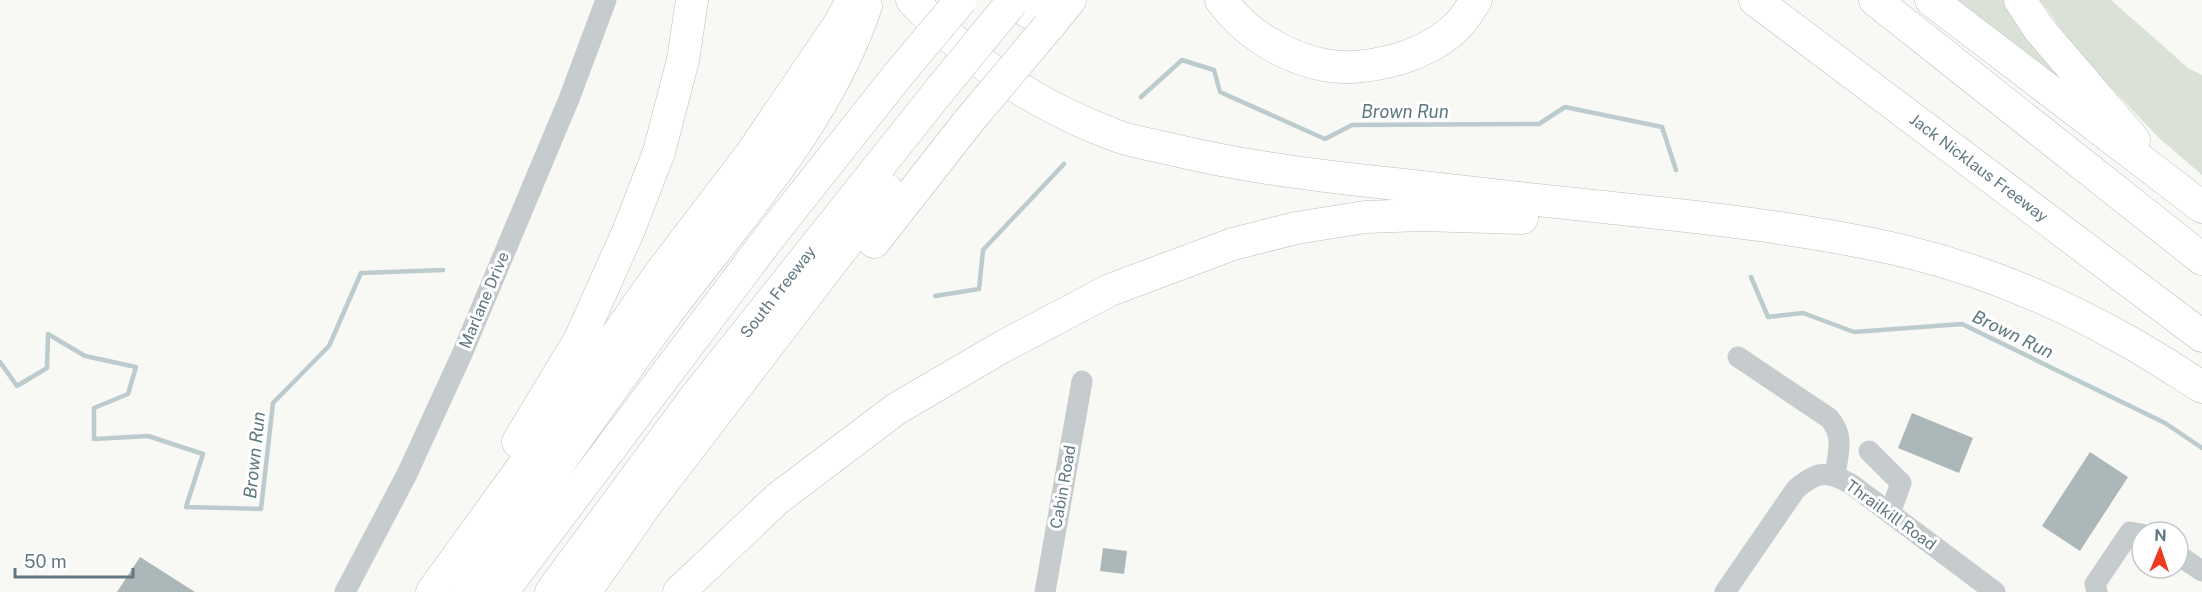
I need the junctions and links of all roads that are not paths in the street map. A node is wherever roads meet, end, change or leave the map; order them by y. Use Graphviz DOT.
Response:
graph roads {
  1 [pos="606,0"];
  2 [pos="692,0"];
  3 [pos="868,0"];
  4 [pos="912,0"];
  5 [pos="948,0"];
  6 [pos="961,0"];
  7 [pos="1070,0"];
  8 [pos="1221,0"];
  9 [pos="1476,0"];
  10 [pos="1755,0"];
  11 [pos="1875,0"];
  12 [pos="1931,0"];
  13 [pos="2020,0"];
  14 [pos="1028,8"];
  15 [pos="850,19"];
  16 [pos="898,75"];
  17 [pos="954,105"];
  18 [pos="2169,182"];
  19 [pos="2202,207"];
  20 [pos="1818,234"];
  21 [pos="2202,259"];
  22 [pos="2202,336"];
  23 [pos="1738,357"];
  24 [pos="1082,381"];
  25 [pos="2202,387"];
  26 [pos="1869,452"];
  27 [pos="1835,475"];
  28 [pos="1890,513"];
  29 [pos="2130,532"];
  30 [pos="345,592"];
  31 [pos="426,592"];
  32 [pos="432,592"];
  33 [pos="468,592"];
  34 [pos="502,592"];
  35 [pos="551,592"];
  36 [pos="585,592"];
  37 [pos="604,592"];
  38 [pos="679,592"];
  39 [pos="1045,592"];
  40 [pos="1725,592"];
  41 [pos="1995,592"];
  42 [pos="2097,592"];
  1 -- 30 [label="street, Marlane Drive"];
  2 -- 31 [label="highway"];
  3 -- 15 [label="highway"];
  4 -- 20 [label="highway"];
  5 -- 16 [label="highway, bridge"];
  6 -- 16 [label="highway, bridge"];
  7 -- 14 [label="highway"];
  8 -- 9 [label="highway"];
  10 -- 22 [label="highway, Jack Nicklaus Freeway"];
  11 -- 21 [label="highway"];
  12 -- 18 [label="highway"];
  13 -- 18 [label="highway"];
  14 -- 17 [label="highway, South Freeway, bridge"];
  14 -- 17 [label="highway, bridge"];
  15 -- 32 [label="highway"];
  15 -- 33 [label="highway"];
  16 -- 34 [label="highway"];
  17 -- 35 [label="highway, South Freeway"];
  17 -- 36 [label="highway"];
  17 -- 37 [label="highway"];
  18 -- 19 [label="highway"];
  20 -- 25 [label="highway"];
  20 -- 38 [label="highway"];
  23 -- 27 [label="street"];
  24 -- 39 [label="street, Cabin Road"];
  26 -- 28 [label="street"];
  27 -- 28 [label="street, Thrailkill Road"];
  27 -- 40 [label="street, Thrailkill Road"];
  28 -- 41 [label="street, Thrailkill Road"];
  29 -- 42 [label="street"];
}
